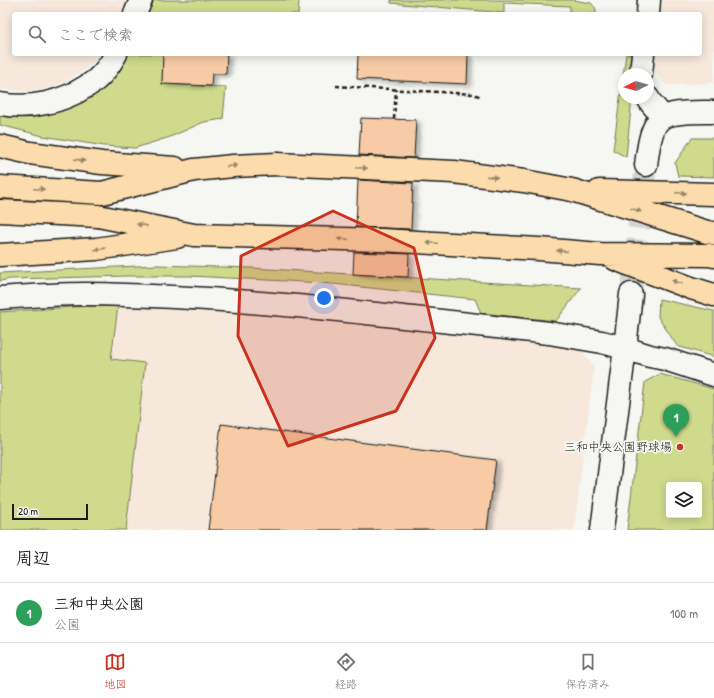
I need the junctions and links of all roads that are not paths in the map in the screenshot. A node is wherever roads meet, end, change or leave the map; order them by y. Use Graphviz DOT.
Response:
graph roads {
  1 [pos="140,0"];
  2 [pos="650,0"];
  3 [pos="136,12"];
  4 [pos="648,12"];
  5 [pos="115,56"];
  6 [pos="643,56"];
  7 [pos="642,68"];
  8 [pos="0,104"];
  9 [pos="652,104"];
  10 [pos="714,112"];
  11 [pos="663,117"];
  12 [pos="0,146"];
  13 [pos="646,165"];
  14 [pos="194,170"];
  15 [pos="0,187"];
  16 [pos="572,190"];
  17 [pos="714,194"];
  18 [pos="0,211"];
  19 [pos="714,234"];
  20 [pos="194,235"];
  21 [pos="600,254"];
  22 [pos="0,255"];
  23 [pos="714,256"];
  24 [pos="631,294"];
  25 [pos="714,294"];
  26 [pos="0,298"];
  27 [pos="625,348"];
  28 [pos="714,374"];
  29 [pos="602,530"];
  1 -- 3 [label="street"];
  2 -- 4 [label="street"];
  5 -- 8 [label="street"];
  6 -- 7 [label="street"];
  9 -- 11 [label="street"];
  10 -- 11 [label="street"];
  11 -- 13 [label="street"];
  12 -- 14 [label="highway, one-way"];
  15 -- 14 [label="highway, one-way"];
  14 -- 16 [label="highway, one-way"];
  16 -- 17 [label="highway, one-way"];
  16 -- 19 [label="highway, one-way"];
  20 -- 18 [label="highway, one-way"];
  21 -- 20 [label="highway, one-way"];
  20 -- 22 [label="highway, one-way"];
  21 -- 23 [label="highway"];
  25 -- 21 [label="highway, one-way"];
  24 -- 27 [label="street"];
  26 -- 27 [label="street"];
  27 -- 28 [label="street"];
  27 -- 29 [label="street"];
}
